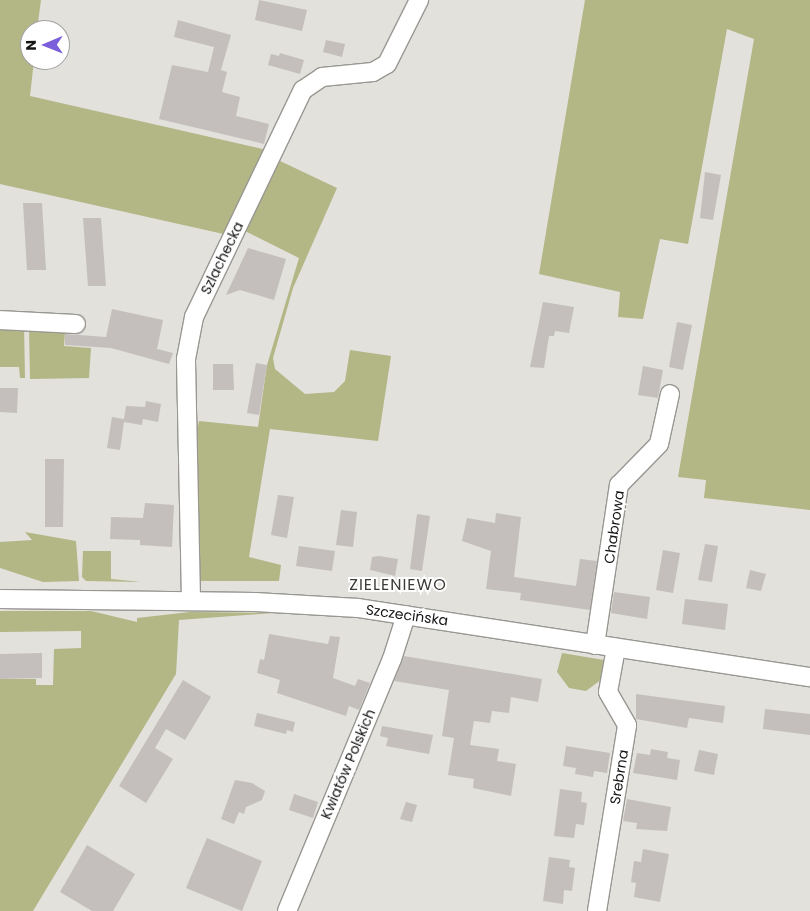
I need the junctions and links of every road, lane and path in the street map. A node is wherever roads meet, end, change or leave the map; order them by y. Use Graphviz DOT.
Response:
graph roads {
  1 [pos="419,0"];
  2 [pos="0,320"];
  3 [pos="76,324"];
  4 [pos="670,394"];
  5 [pos="0,599"];
  6 [pos="191,600"];
  7 [pos="406,615"];
  8 [pos="595,645"];
  9 [pos="616,648"];
  10 [pos="810,677"];
  11 [pos="287,911"];
  12 [pos="597,911"];
  1 -- 6 [label="street, Szlachecka"];
  2 -- 3 [label="street"];
  4 -- 8 [label="street, Chabrowa"];
  5 -- 6 [label="street, Szczecińska"];
  6 -- 7 [label="street, Szczecińska"];
  7 -- 8 [label="street, Szczecińska"];
  7 -- 11 [label="street, Kwiatów Polskich"];
  8 -- 9 [label="street, Szczecińska"];
  9 -- 10 [label="street, Szczecińska"];
  9 -- 12 [label="street, Srebrna"];
}
